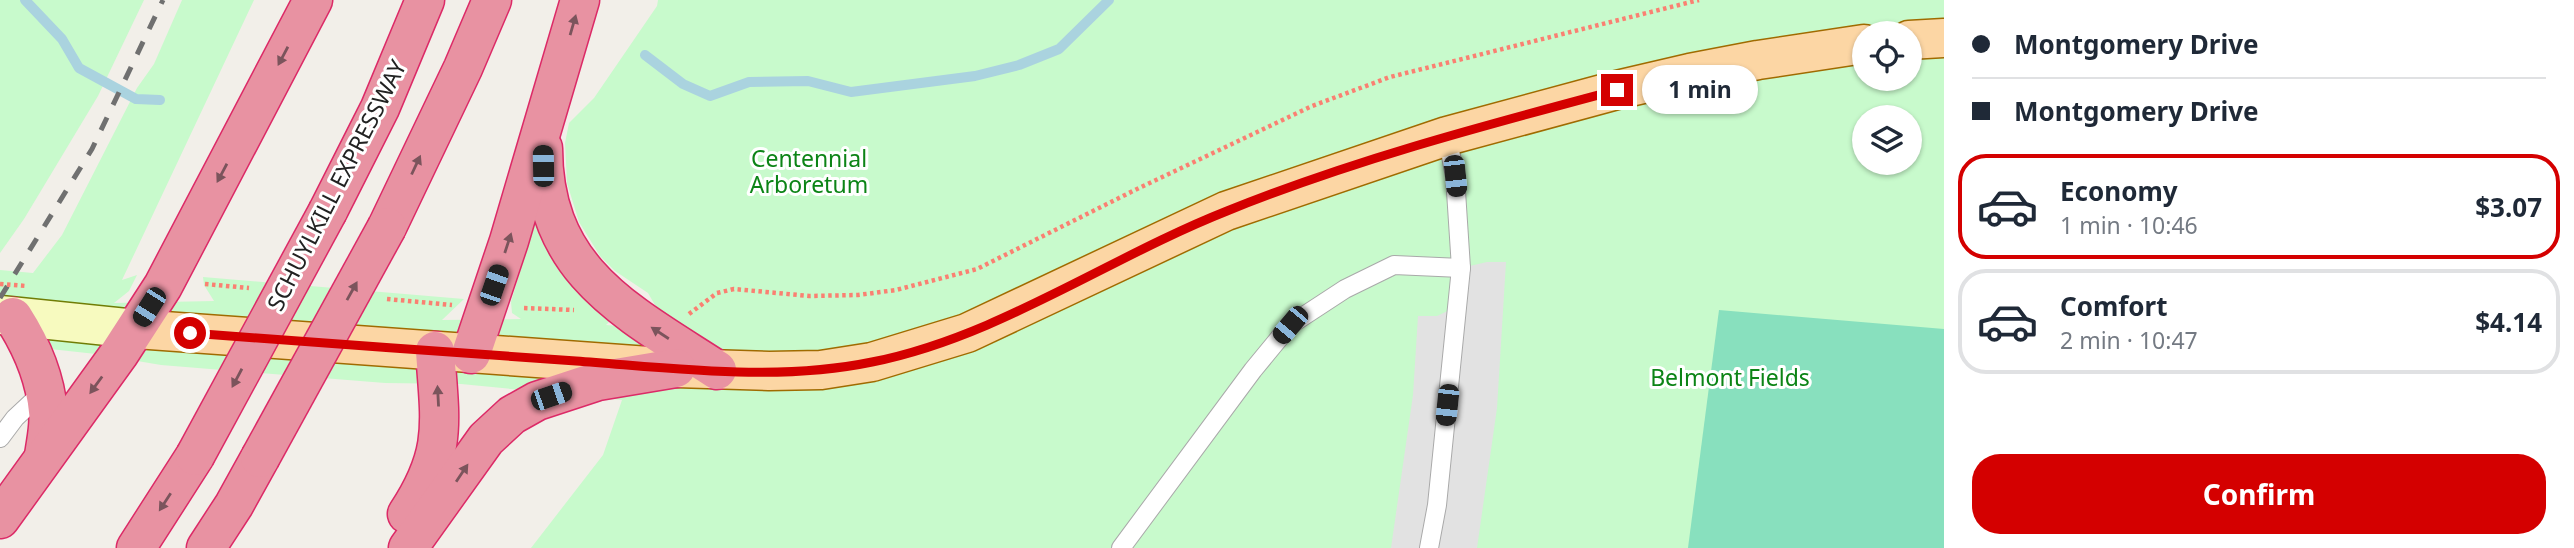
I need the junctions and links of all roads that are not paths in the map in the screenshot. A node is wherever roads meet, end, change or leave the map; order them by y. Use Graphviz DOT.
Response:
graph roads {
  1 [pos="313,0"];
  2 [pos="425,0"];
  3 [pos="492,0"];
  4 [pos="580,0"];
  5 [pos="1944,38"];
  6 [pos="1922,39"];
  7 [pos="1852,46"];
  8 [pos="543,128"];
  9 [pos="1447,136"];
  10 [pos="1461,268"];
  11 [pos="10,301"];
  12 [pos="136,329"];
  13 [pos="453,353"];
  14 [pos="676,368"];
  15 [pos="717,370"];
  16 [pos="45,390"];
  17 [pos="0,438"];
  18 [pos="44,456"];
  19 [pos="0,519"];
  20 [pos="136,548"];
  21 [pos="206,548"];
  22 [pos="385,548"];
  23 [pos="408,548"];
  24 [pos="1121,548"];
  25 [pos="1429,548"];
  1 -- 12 [label="highway, one-way"];
  2 -- 20 [label="highway, SCHUYLKILL EXPRESSWAY, one-way, bridge"];
  21 -- 3 [label="highway, one-way, bridge"];
  8 -- 4 [label="highway, one-way"];
  5 -- 6 [label="main road"];
  7 -- 9 [label="main road"];
  13 -- 8 [label="highway, one-way"];
  15 -- 8 [label="highway, one-way"];
  9 -- 10 [label="lane"];
  9 -- 15 [label="main road"];
  10 -- 24 [label="lane"];
  10 -- 25 [label="lane"];
  11 -- 12 [label="main road"];
  11 -- 16 [label="highway"];
  12 -- 13 [label="main road"];
  12 -- 18 [label="highway, one-way"];
  13 -- 14 [label="main road"];
  22 -- 13 [label="highway, one-way"];
  14 -- 15 [label="main road"];
  23 -- 14 [label="highway, one-way"];
  16 -- 17 [label="lane"];
  16 -- 18 [label="highway"];
  18 -- 19 [label="highway"];
}
